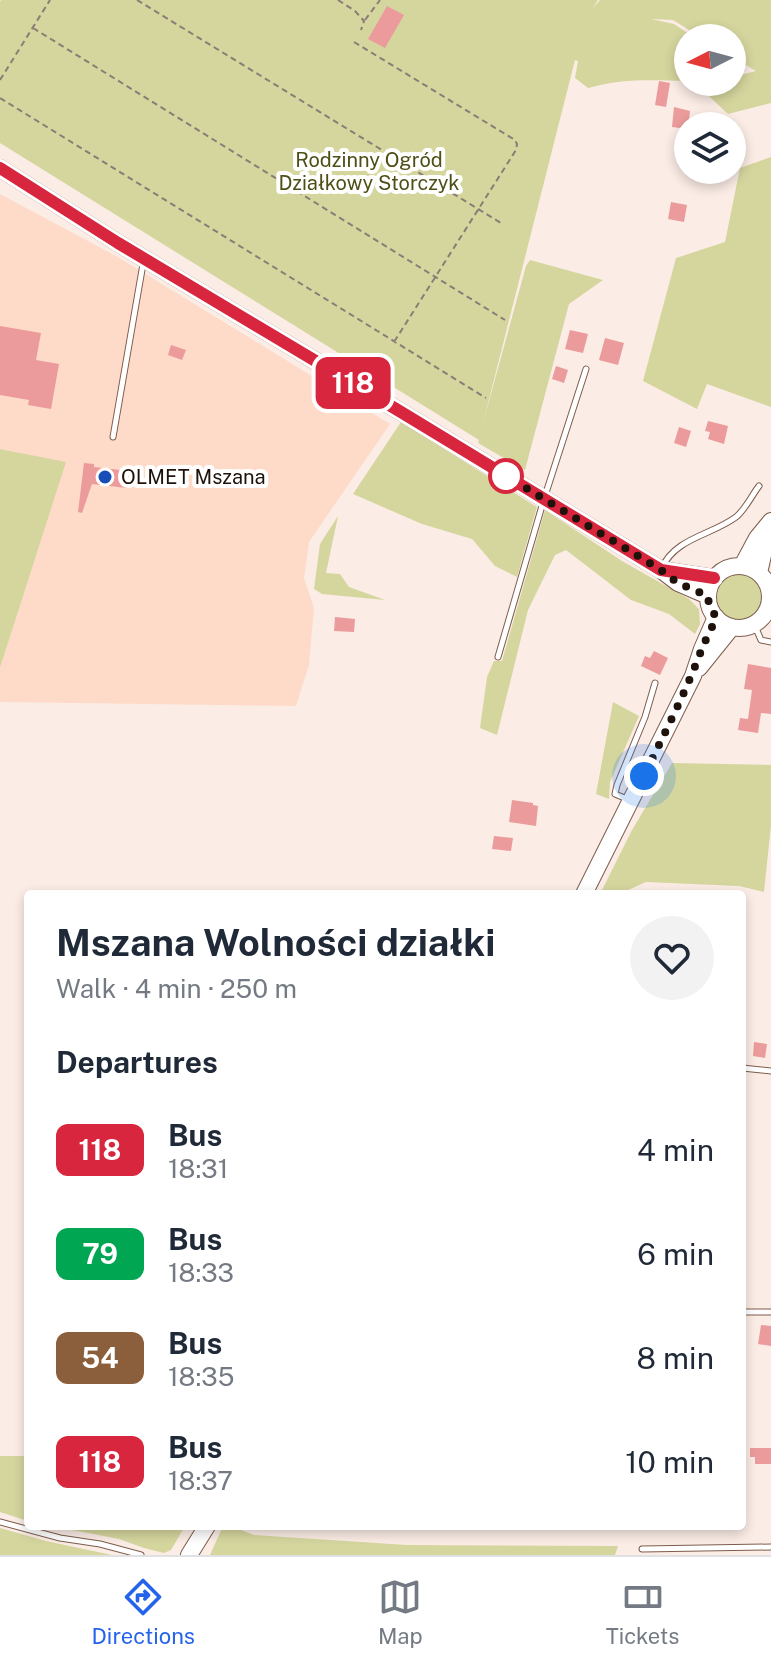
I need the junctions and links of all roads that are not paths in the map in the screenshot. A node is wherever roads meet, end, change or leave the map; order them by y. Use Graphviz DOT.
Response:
graph roads {
  1 [pos="0,168"];
  2 [pos="144,259"];
  3 [pos="586,369"];
  4 [pos="113,437"];
  5 [pos="759,486"];
  6 [pos="544,499"];
  7 [pos="770,522"];
  8 [pos="742,566"];
  9 [pos="661,570"];
  10 [pos="759,573"];
  11 [pos="714,578"];
  12 [pos="708,596"];
  13 [pos="770,601"];
  14 [pos="716,617"];
  15 [pos="754,624"];
  16 [pos="732,627"];
  17 [pos="771,642"];
  18 [pos="498,657"];
  19 [pos="693,676"];
  20 [pos="655,683"];
  21 [pos="631,800"];
  22 [pos="586,890"];
  23 [pos="746,1068"];
  24 [pos="771,1071"];
  25 [pos="746,1312"];
  26 [pos="771,1312"];
  27 [pos="0,1522"];
  28 [pos="24,1528"];
  29 [pos="30,1530"];
  30 [pos="205,1530"];
  31 [pos="771,1547"];
  32 [pos="642,1549"];
  33 [pos="141,1555"];
  34 [pos="189,1555"];
  1 -- 2 [label="main road"];
  2 -- 4 [label="lane"];
  2 -- 6 [label="main road"];
  3 -- 6 [label="lane"];
  5 -- 9 [label="lane"];
  6 -- 9 [label="main road"];
  6 -- 18 [label="lane"];
  7 -- 8 [label="main road"];
  7 -- 10 [label="main road"];
  8 -- 10 [label="main road"];
  8 -- 11 [label="main road"];
  9 -- 11 [label="main road"];
  9 -- 12 [label="main road"];
  10 -- 13 [label="main road"];
  11 -- 12 [label="main road"];
  12 -- 14 [label="main road"];
  13 -- 15 [label="main road"];
  14 -- 16 [label="main road"];
  14 -- 19 [label="main road"];
  15 -- 16 [label="main road"];
  15 -- 17 [label="lane"];
  16 -- 19 [label="main road"];
  19 -- 21 [label="main road"];
  20 -- 21 [label="lane"];
  21 -- 22 [label="main road"];
  23 -- 24 [label="lane"];
  25 -- 26 [label="lane"];
  27 -- 28 [label="lane"];
  29 -- 33 [label="lane"];
  30 -- 34 [label="main road"];
  31 -- 32 [label="lane"];
}
